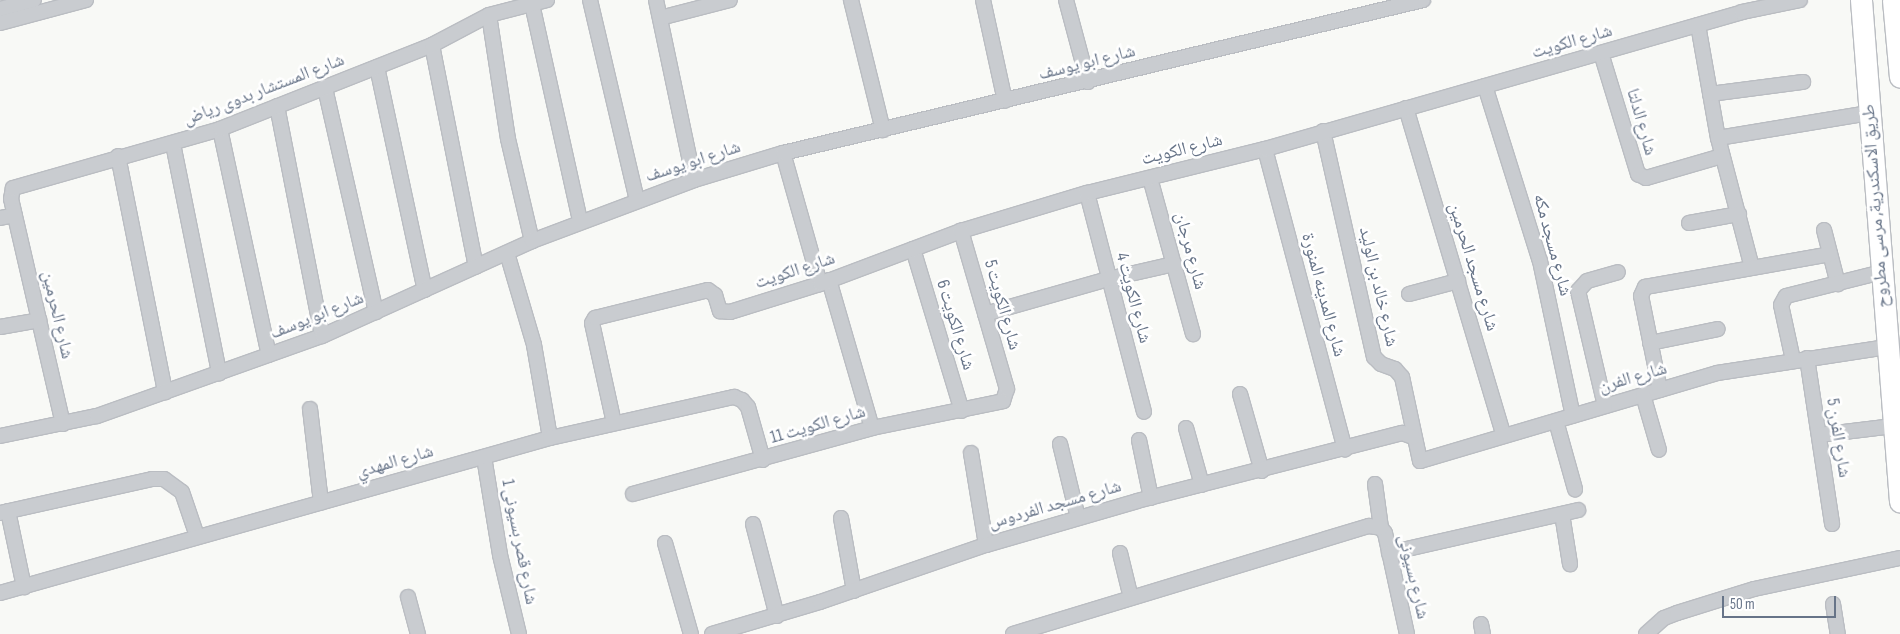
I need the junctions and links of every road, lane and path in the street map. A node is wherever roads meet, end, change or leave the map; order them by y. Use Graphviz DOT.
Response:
graph roads {
  1 [pos="34,0"];
  2 [pos="86,0"];
  3 [pos="547,0"];
  4 [pos="590,0"];
  5 [pos="656,0"];
  6 [pos="730,0"];
  7 [pos="851,0"];
  8 [pos="984,0"];
  9 [pos="1066,0"];
  10 [pos="1423,0"];
  11 [pos="1800,0"];
  12 [pos="1861,0"];
  13 [pos="532,4"];
  14 [pos="0,9"];
  15 [pos="1896,9"];
  16 [pos="488,15"];
  17 [pos="660,18"];
  18 [pos="0,23"];
  19 [pos="1698,25"];
  20 [pos="432,45"];
  21 [pos="1602,53"];
  22 [pos="378,67"];
  23 [pos="1900,77"];
  24 [pos="1088,82"];
  25 [pos="1804,82"];
  26 [pos="1485,86"];
  27 [pos="325,88"];
  28 [pos="1710,94"];
  29 [pos="1005,102"];
  30 [pos="277,106"];
  31 [pos="1406,108"];
  32 [pos="1869,113"];
  33 [pos="220,129"];
  34 [pos="884,130"];
  35 [pos="1323,131"];
  36 [pos="1718,138"];
  37 [pos="172,144"];
  38 [pos="1265,149"];
  39 [pos="783,153"];
  40 [pos="118,156"];
  41 [pos="1722,156"];
  42 [pos="1150,178"];
  43 [pos="694,180"];
  44 [pos="1087,193"];
  45 [pos="637,200"];
  46 [pos="1739,214"];
  47 [pos="15,215"];
  48 [pos="0,218"];
  49 [pos="580,221"];
  50 [pos="1689,223"];
  51 [pos="1824,230"];
  52 [pos="961,231"];
  53 [pos="532,241"];
  54 [pos="913,249"];
  55 [pos="507,252"];
  56 [pos="1830,254"];
  57 [pos="1174,264"];
  58 [pos="476,267"];
  59 [pos="1752,268"];
  60 [pos="1618,272"];
  61 [pos="1882,272"];
  62 [pos="1108,279"];
  63 [pos="1458,281"];
  64 [pos="824,282"];
  65 [pos="1838,284"];
  66 [pos="425,290"];
  67 [pos="1409,294"];
  68 [pos="376,312"];
  69 [pos="985,314"];
  70 [pos="39,320"];
  71 [pos="0,327"];
  72 [pos="1718,329"];
  73 [pos="1193,334"];
  74 [pos="322,336"];
  75 [pos="1650,343"];
  76 [pos="1887,347"];
  77 [pos="269,355"];
  78 [pos="1800,359"];
  79 [pos="219,373"];
  80 [pos="1007,389"];
  81 [pos="1660,390"];
  82 [pos="165,392"];
  83 [pos="1240,394"];
  84 [pos="1643,395"];
  85 [pos="1605,406"];
  86 [pos="310,409"];
  87 [pos="962,411"];
  88 [pos="1144,412"];
  89 [pos="1573,416"];
  90 [pos="1556,421"];
  91 [pos="614,423"];
  92 [pos="63,424"];
  93 [pos="872,428"];
  94 [pos="1186,428"];
  95 [pos="1819,435"];
  96 [pos="0,436"];
  97 [pos="1413,436"];
  98 [pos="1504,436"];
  99 [pos="550,438"];
  100 [pos="1896,438"];
  101 [pos="1139,440"];
  102 [pos="1060,444"];
  103 [pos="1345,450"];
  104 [pos="1659,450"];
  105 [pos="971,453"];
  106 [pos="484,456"];
  107 [pos="763,460"];
  108 [pos="1262,471"];
  109 [pos="1375,484"];
  110 [pos="1202,485"];
  111 [pos="1575,489"];
  112 [pos="633,494"];
  113 [pos="1151,498"];
  114 [pos="1900,501"];
  115 [pos="321,502"];
  116 [pos="1578,510"];
  117 [pos="4,512"];
  118 [pos="1562,514"];
  119 [pos="841,518"];
  120 [pos="1078,518"];
  121 [pos="753,524"];
  122 [pos="1832,524"];
  123 [pos="1381,528"];
  124 [pos="197,536"];
  125 [pos="665,543"];
  126 [pos="986,544"];
  127 [pos="1120,553"];
  128 [pos="1390,553"];
  129 [pos="1900,558"];
  130 [pos="1570,564"];
  131 [pos="24,587"];
  132 [pos="854,591"];
  133 [pos="0,594"];
  134 [pos="408,597"];
  135 [pos="1131,598"];
  136 [pos="1833,604"];
  137 [pos="777,616"];
  138 [pos="418,634"];
  139 [pos="519,634"];
  140 [pos="691,634"];
  141 [pos="712,634"];
  142 [pos="1013,634"];
  143 [pos="1407,634"];
  144 [pos="1646,634"];
  145 [pos="1838,634"];
  1 -- 14 [label="street"];
  2 -- 18 [label="street"];
  3 -- 13 [label="street, شارع المستشار بدوى رياض"];
  4 -- 45 [label="street"];
  5 -- 17 [label="street"];
  6 -- 17 [label="street"];
  7 -- 34 [label="street"];
  8 -- 29 [label="street"];
  9 -- 24 [label="street"];
  10 -- 24 [label="street, شارع ابو يوسف"];
  11 -- 19 [label="street, شارع الكويت"];
  12 -- 32 [label="main road, طريق الاسكندرية, مرسى مطروح"];
  13 -- 16 [label="street, شارع المستشار بدوى رياض"];
  13 -- 49 [label="street"];
  15 -- 23 [label="main road"];
  16 -- 20 [label="street, شارع المستشار بدوى رياض"];
  16 -- 53 [label="street"];
  17 -- 43 [label="street"];
  19 -- 21 [label="street, شارع الكويت"];
  19 -- 28 [label="street"];
  20 -- 22 [label="street, شارع المستشار بدوى رياض"];
  20 -- 58 [label="street"];
  21 -- 26 [label="street, شارع الكويت"];
  21 -- 41 [label="street, شارع الدلتا"];
  22 -- 27 [label="street, شارع المستشار بدوى رياض"];
  22 -- 66 [label="street"];
  24 -- 29 [label="street, شارع ابو يوسف"];
  25 -- 28 [label="street"];
  26 -- 31 [label="street, شارع الكويت"];
  26 -- 89 [label="street, شارع مسجد مكه"];
  27 -- 30 [label="street, شارع المستشار بدوى رياض"];
  27 -- 68 [label="street"];
  28 -- 36 [label="street"];
  29 -- 34 [label="street, شارع ابو يوسف"];
  30 -- 33 [label="street, شارع المستشار بدوى رياض"];
  30 -- 74 [label="street"];
  31 -- 35 [label="street, شارع الكويت"];
  31 -- 63 [label="street, شارع مسجد الحرمين"];
  32 -- 36 [label="street"];
  32 -- 61 [label="main road, طريق الاسكندرية, مرسى مطروح"];
  33 -- 37 [label="street, شارع المستشار بدوى رياض"];
  33 -- 77 [label="street"];
  34 -- 39 [label="street, شارع ابو يوسف"];
  35 -- 38 [label="street, شارع الكويت"];
  35 -- 97 [label="street, شارع خالد بن الوليد"];
  36 -- 41 [label="street"];
  37 -- 40 [label="street, شارع المستشار بدوى رياض"];
  37 -- 79 [label="street"];
  38 -- 42 [label="street, شارع الكويت"];
  38 -- 103 [label="street, شارع المدينه المنورة"];
  39 -- 43 [label="street, شارع ابو يوسف"];
  39 -- 64 [label="street"];
  40 -- 47 [label="street, شارع المستشار بدوى رياض"];
  40 -- 82 [label="street"];
  41 -- 46 [label="street"];
  42 -- 44 [label="street, شارع الكويت"];
  42 -- 57 [label="street, شارع مرجان"];
  43 -- 45 [label="street, شارع ابو يوسف"];
  44 -- 52 [label="street, شارع الكويت"];
  44 -- 62 [label="street, شارع الكويت 4"];
  45 -- 49 [label="street, شارع ابو يوسف"];
  46 -- 50 [label="street"];
  46 -- 59 [label="street"];
  47 -- 48 [label="street"];
  47 -- 70 [label="street, شارع الحرمين"];
  49 -- 53 [label="street, شارع ابو يوسف"];
  51 -- 56 [label="street"];
  52 -- 54 [label="street, شارع الكويت"];
  52 -- 69 [label="street, شارع الكويت 5"];
  53 -- 55 [label="street, شارع ابو يوسف"];
  54 -- 64 [label="street, شارع الكويت"];
  54 -- 87 [label="street, شارع الكويت 6"];
  55 -- 58 [label="street, شارع ابو يوسف"];
  55 -- 99 [label="street"];
  56 -- 59 [label="street"];
  56 -- 65 [label="street"];
  57 -- 62 [label="street"];
  57 -- 73 [label="street, شارع مرجان"];
  58 -- 66 [label="street, شارع ابو يوسف"];
  59 -- 75 [label="street"];
  60 -- 85 [label="street"];
  61 -- 65 [label="street"];
  61 -- 76 [label="main road, طريق الاسكندرية, مرسى مطروح"];
  62 -- 69 [label="street"];
  62 -- 88 [label="street, شارع الكويت 4"];
  63 -- 67 [label="street"];
  63 -- 98 [label="street, شارع مسجد الحرمين"];
  64 -- 91 [label="street, شارع الكويت"];
  64 -- 93 [label="street"];
  65 -- 78 [label="street, شارع الفرن 5"];
  66 -- 68 [label="street, شارع ابو يوسف"];
  68 -- 74 [label="street, شارع ابو يوسف"];
  69 -- 80 [label="street, شارع الكويت 5"];
  70 -- 71 [label="street"];
  70 -- 92 [label="street, شارع الحرمين"];
  72 -- 75 [label="street"];
  74 -- 77 [label="street, شارع ابو يوسف"];
  75 -- 81 [label="street"];
  76 -- 78 [label="street, شارع الفرن"];
  76 -- 100 [label="main road, طريق الاسكندرية, مرسى مطروح"];
  77 -- 79 [label="street, شارع ابو يوسف"];
  78 -- 81 [label="street, شارع الفرن"];
  78 -- 95 [label="street, شارع الفرن 5"];
  79 -- 82 [label="street, شارع ابو يوسف"];
  80 -- 87 [label="street, شارع الكويت 11"];
  81 -- 84 [label="street, شارع الفرن"];
  82 -- 92 [label="street, شارع ابو يوسف"];
  83 -- 108 [label="street"];
  84 -- 85 [label="street, شارع الفرن"];
  84 -- 104 [label="street"];
  85 -- 89 [label="street, شارع الفرن"];
  86 -- 115 [label="street"];
  87 -- 93 [label="street, شارع الكويت 11"];
  89 -- 90 [label="street, شارع الفرن"];
  90 -- 98 [label="street, شارع الفرن"];
  90 -- 111 [label="street"];
  91 -- 99 [label="street, شارع المهدي"];
  91 -- 107 [label="street, شارع المهدي"];
  92 -- 96 [label="street, شارع ابو يوسف"];
  93 -- 107 [label="street, شارع الكويت 11"];
  94 -- 110 [label="street"];
  95 -- 100 [label="street"];
  95 -- 122 [label="street, شارع الفرن 5"];
  97 -- 98 [label="street, شارع الفرن"];
  97 -- 103 [label="street, شارع مسجد الفردوس"];
  99 -- 106 [label="street, شارع المهدي"];
  100 -- 114 [label="main road, طريق الاسكندرية, مرسى مطروح"];
  101 -- 113 [label="street"];
  102 -- 120 [label="street"];
  103 -- 108 [label="street, شارع مسجد الفردوس"];
  105 -- 126 [label="street"];
  106 -- 115 [label="street, شارع المهدي"];
  106 -- 139 [label="street, شارع قصر بسيونى 1"];
  107 -- 112 [label="street, شارع الكويت 11"];
  108 -- 110 [label="street, شارع مسجد الفردوس"];
  109 -- 123 [label="street, شارع بسيونى"];
  110 -- 113 [label="street, شارع مسجد الفردوس"];
  113 -- 120 [label="street, شارع مسجد الفردوس"];
  115 -- 124 [label="street, شارع المهدي"];
  116 -- 118 [label="street"];
  117 -- 124 [label="street"];
  117 -- 131 [label="street"];
  118 -- 128 [label="street"];
  118 -- 130 [label="street"];
  119 -- 132 [label="street"];
  120 -- 126 [label="street, شارع مسجد الفردوس"];
  121 -- 137 [label="street"];
  123 -- 128 [label="street, شارع بسيونى"];
  123 -- 135 [label="street"];
  124 -- 131 [label="street, شارع المهدي"];
  125 -- 140 [label="street"];
  126 -- 132 [label="street, شارع مسجد الفردوس"];
  127 -- 135 [label="street"];
  128 -- 143 [label="street, شارع بسيونى"];
  129 -- 144 [label="street"];
  131 -- 133 [label="street, شارع المهدي"];
  132 -- 137 [label="street, شارع مسجد الفردوس"];
  134 -- 138 [label="street"];
  135 -- 142 [label="street"];
  136 -- 145 [label="street"];
  137 -- 141 [label="street, شارع مسجد الفردوس"];
}
